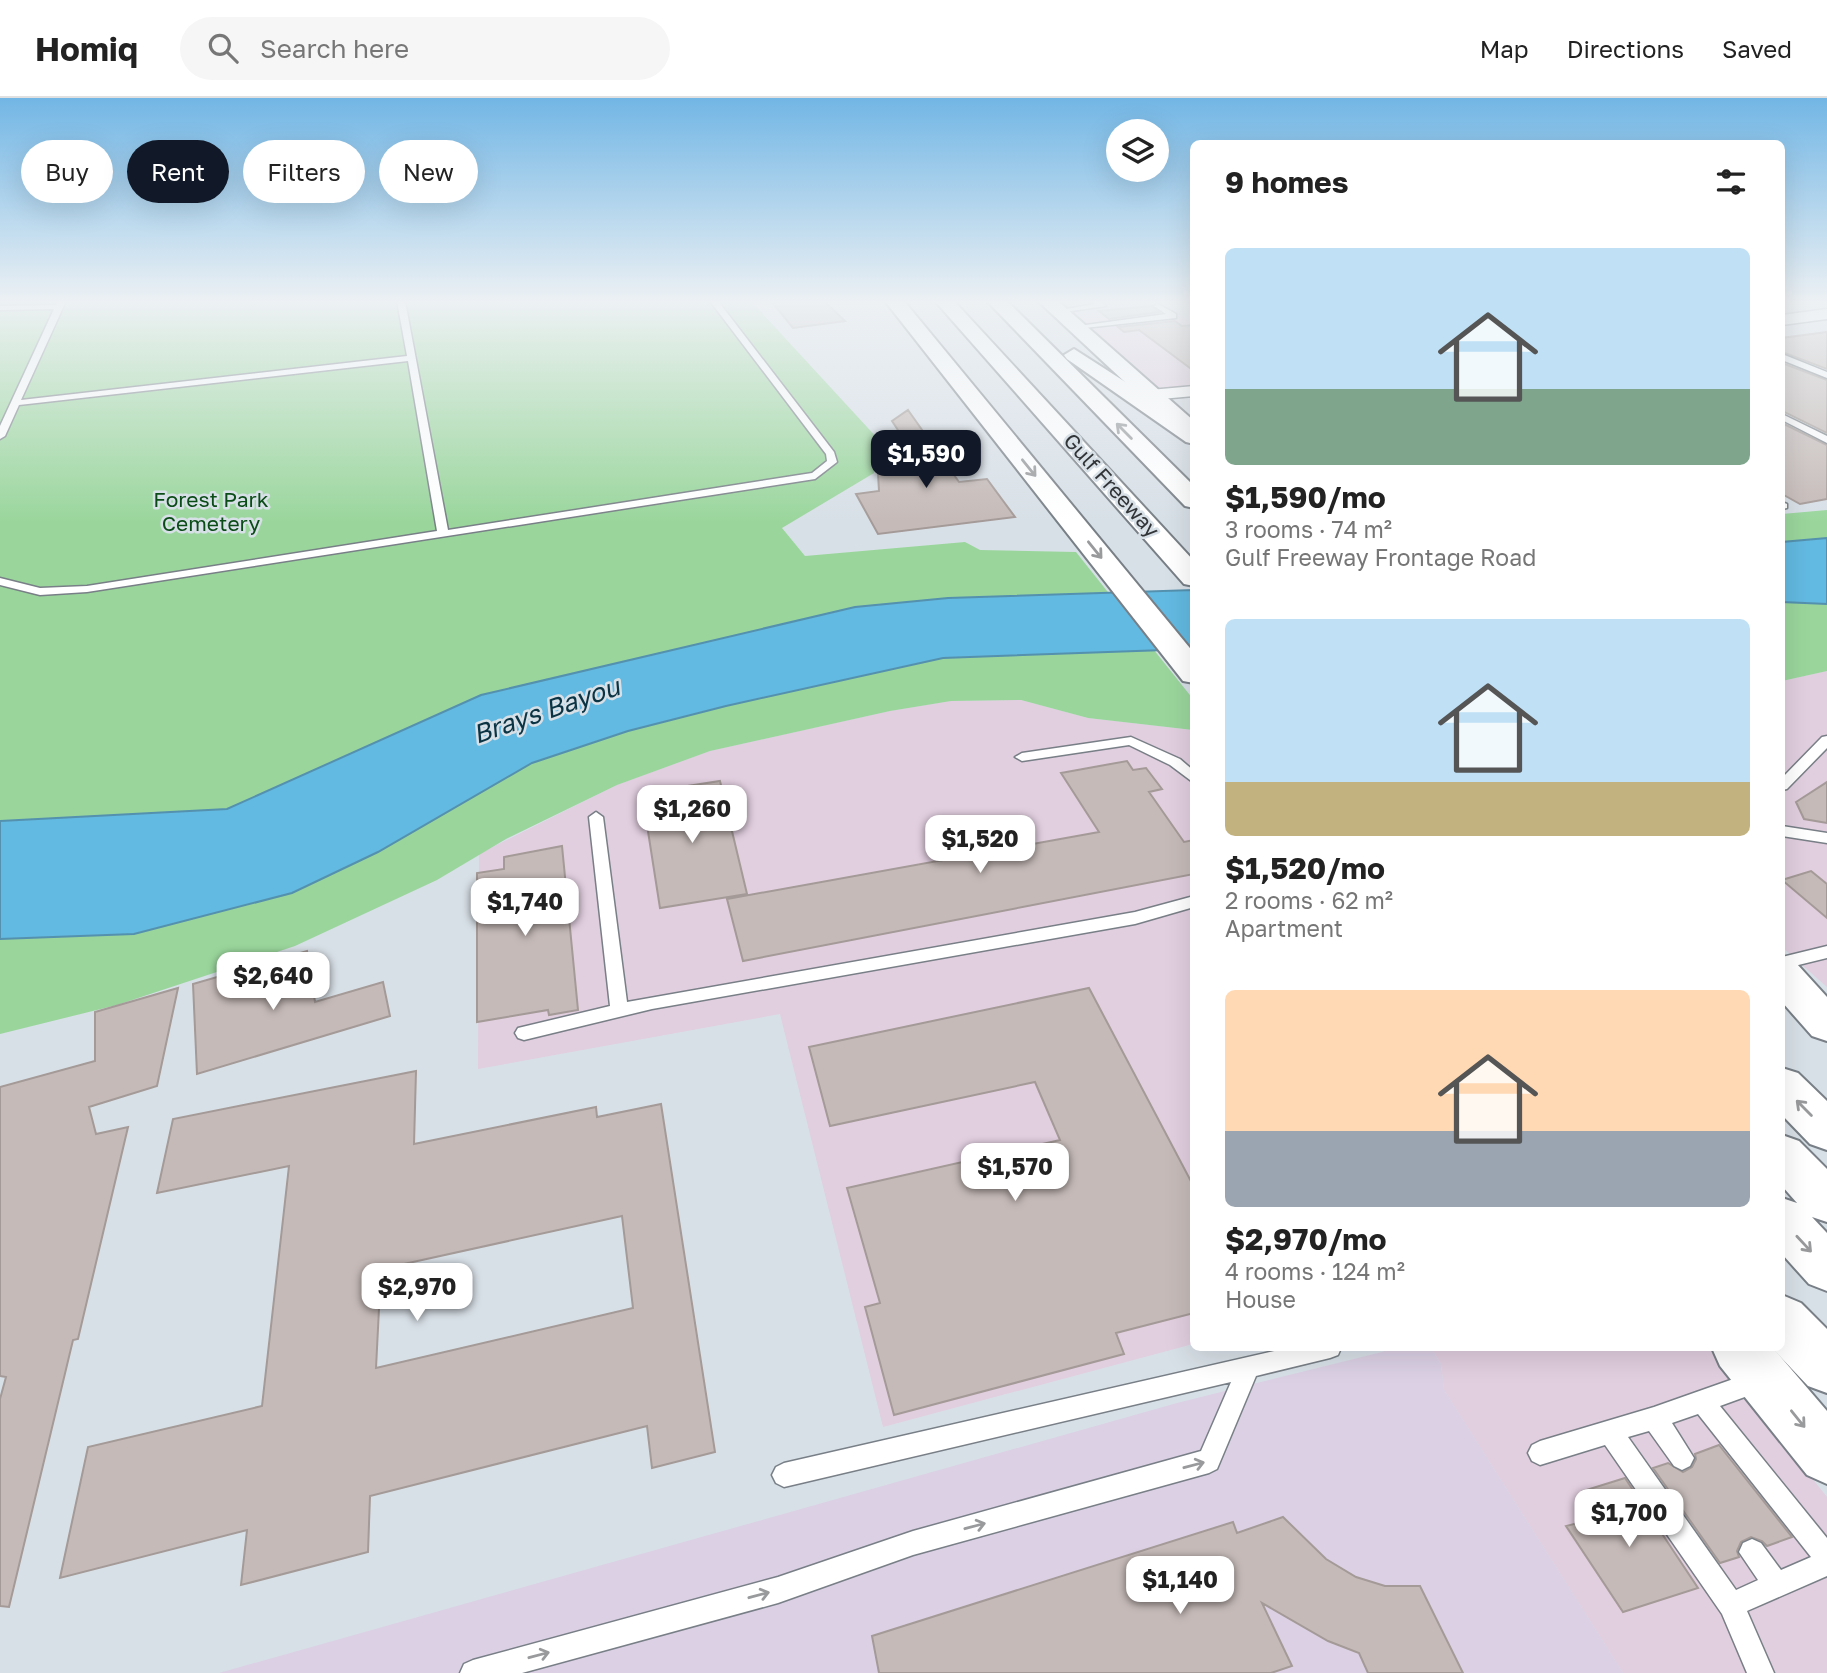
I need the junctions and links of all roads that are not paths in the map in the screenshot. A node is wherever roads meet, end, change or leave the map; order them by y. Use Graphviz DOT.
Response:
graph roads {
  1 [pos="29,374"];
  2 [pos="267,374"];
  3 [pos="415,374"];
  4 [pos="770,374"];
  5 [pos="953,374"];
  6 [pos="1011,374"];
  7 [pos="1040,374"];
  8 [pos="1068,374"];
  9 [pos="1105,374"];
  10 [pos="1127,374"];
  11 [pos="1190,391"];
  12 [pos="1150,395"];
  13 [pos="16,403"];
  14 [pos="1785,419"];
  15 [pos="1087,424"];
  16 [pos="1190,432"];
  17 [pos="1190,433"];
  18 [pos="0,436"];
  19 [pos="1827,440"];
  20 [pos="1142,482"];
  21 [pos="1190,497"];
  22 [pos="1168,510"];
  23 [pos="443,534"];
  24 [pos="1190,573"];
  25 [pos="0,581"];
  26 [pos="1190,669"];
  27 [pos="1827,740"];
  28 [pos="1022,757"];
  29 [pos="1190,775"];
  30 [pos="1785,783"];
  31 [pos="596,817"];
  32 [pos="1785,831"];
  33 [pos="1827,838"];
  34 [pos="1190,902"];
  35 [pos="1827,953"];
  36 [pos="1785,962"];
  37 [pos="1785,978"];
  38 [pos="1785,978"];
  39 [pos="619,1011"];
  40 [pos="1827,1014"];
  41 [pos="1827,1025"];
  42 [pos="524,1033"];
  43 [pos="1785,1089"];
  44 [pos="1827,1130"];
  45 [pos="1785,1158"];
  46 [pos="1827,1201"];
  47 [pos="1785,1222"];
  48 [pos="1827,1268"];
  49 [pos="1785,1323"];
  50 [pos="1316,1351"];
  51 [pos="1752,1363"];
  52 [pos="1249,1366"];
  53 [pos="1827,1367"];
  54 [pos="1701,1400"];
  55 [pos="1654,1418"];
  56 [pos="1609,1430"];
  57 [pos="1540,1453"];
  58 [pos="1827,1455"];
  59 [pos="1682,1458"];
  60 [pos="784,1475"];
  61 [pos="1752,1552"];
  62 [pos="1827,1558"];
  63 [pos="1827,1563"];
  64 [pos="1776,1584"];
  65 [pos="1731,1605"];
  66 [pos="473,1673"];
  67 [pos="1761,1673"];
  1 -- 13 [label="lane"];
  2 -- 13 [label="lane"];
  3 -- 23 [label="lane"];
  4 -- 23 [label="lane"];
  5 -- 26 [label="main road, one-way"];
  6 -- 24 [label="main road, Gulf Freeway"];
  7 -- 15 [label="main road, Gulf Freeway"];
  21 -- 8 [label="main road, Gulf Freeway, one-way"];
  9 -- 17 [label="main road"];
  10 -- 12 [label="main road"];
  11 -- 12 [label="street"];
  12 -- 16 [label="main road"];
  13 -- 18 [label="lane"];
  14 -- 19 [label="lane"];
  20 -- 22 [label="main road, Gulf Freeway"];
  23 -- 25 [label="lane"];
  27 -- 30 [label="lane"];
  28 -- 29 [label="lane"];
  31 -- 39 [label="lane"];
  32 -- 33 [label="lane"];
  34 -- 39 [label="lane"];
  35 -- 36 [label="lane"];
  37 -- 40 [label="main road"];
  38 -- 41 [label="main road"];
  39 -- 42 [label="lane"];
  44 -- 43 [label="main road, one-way"];
  45 -- 46 [label="main road"];
  47 -- 48 [label="main road, one-way"];
  49 -- 53 [label="main road"];
  50 -- 52 [label="lane"];
  51 -- 54 [label="lane"];
  51 -- 58 [label="main road, one-way"];
  52 -- 60 [label="lane"];
  66 -- 52 [label="lane, one-way"];
  54 -- 55 [label="lane"];
  54 -- 62 [label="lane"];
  55 -- 56 [label="lane"];
  55 -- 59 [label="lane"];
  56 -- 57 [label="lane"];
  56 -- 65 [label="lane"];
  61 -- 64 [label="lane"];
  63 -- 64 [label="lane"];
  64 -- 65 [label="lane"];
  65 -- 67 [label="lane"];
}
